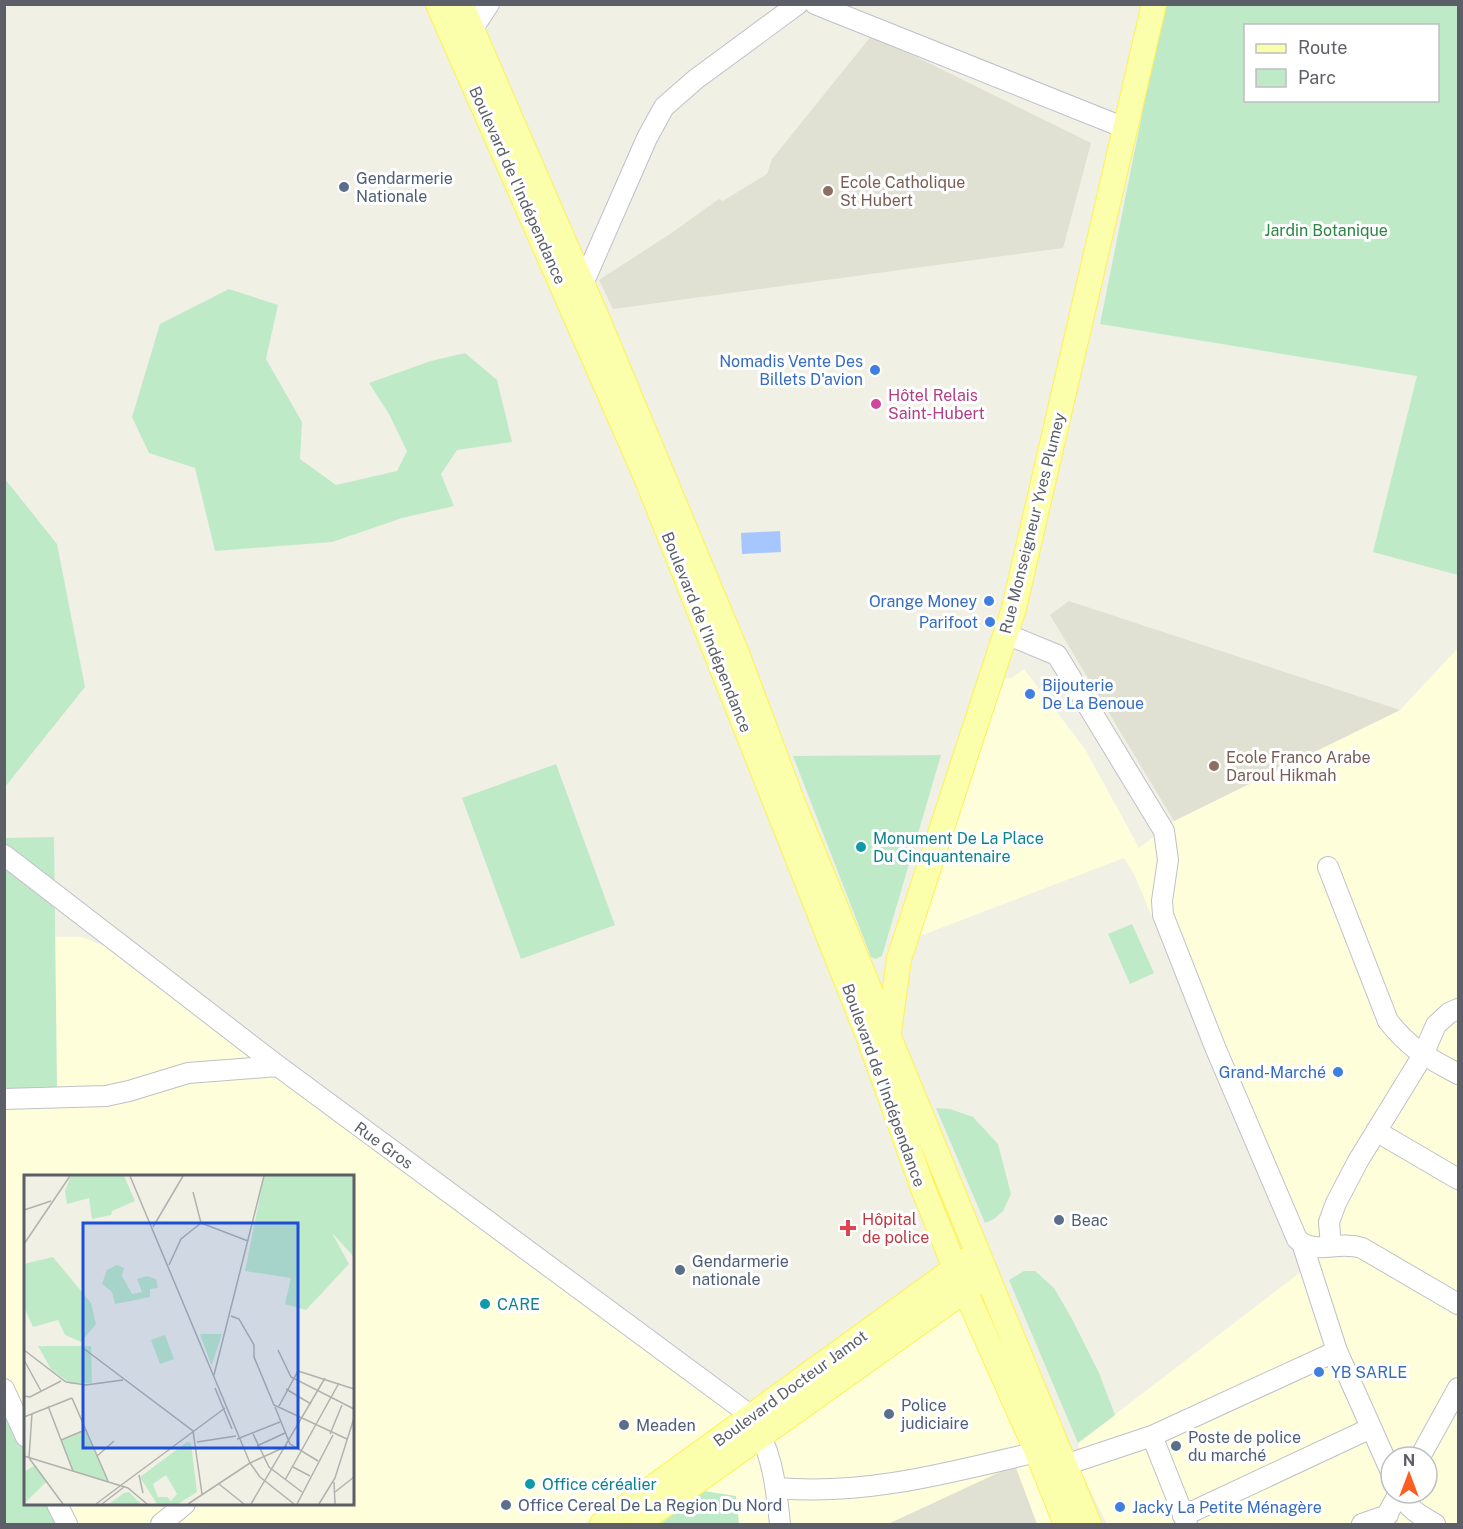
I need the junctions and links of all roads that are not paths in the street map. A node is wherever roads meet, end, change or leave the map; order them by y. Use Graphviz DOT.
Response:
graph roads {
  1 [pos="438,4"];
  2 [pos="461,4"];
  3 [pos="489,4"];
  4 [pos="798,4"];
  5 [pos="815,4"];
  6 [pos="1154,4"];
  7 [pos="472,30"];
  8 [pos="1125,128"];
  9 [pos="582,286"];
  10 [pos="1006,634"];
  11 [pos="4,855"];
  12 [pos="1328,867"];
  13 [pos="1458,1009"];
  14 [pos="888,1035"];
  15 [pos="1423,1055"];
  16 [pos="278,1066"];
  17 [pos="1458,1074"];
  18 [pos="889,1096"];
  19 [pos="4,1099"];
  20 [pos="1376,1131"];
  21 [pos="1458,1179"];
  22 [pos="1303,1246"];
  23 [pos="1331,1246"];
  24 [pos="977,1252"];
  25 [pos="988,1274"];
  26 [pos="960,1279"];
  27 [pos="1458,1304"];
  28 [pos="1338,1351"];
  29 [pos="1458,1388"];
  30 [pos="4,1389"];
  31 [pos="8,1410"];
  32 [pos="756,1426"];
  33 [pos="1371,1428"];
  34 [pos="24,1434"];
  35 [pos="1152,1436"];
  36 [pos="1427,1445"];
  37 [pos="1379,1446"];
  38 [pos="1049,1463"];
  39 [pos="777,1488"];
  40 [pos="58,1505"];
  41 [pos="183,1505"];
  42 [pos="1393,1505"];
  43 [pos="1407,1505"];
  44 [pos="1185,1520"];
  45 [pos="1385,1520"];
  46 [pos="67,1524"];
  47 [pos="161,1524"];
  48 [pos="602,1524"];
  49 [pos="637,1524"];
  50 [pos="780,1524"];
  51 [pos="1066,1524"];
  52 [pos="1089,1524"];
  53 [pos="1362,1524"];
  54 [pos="1435,1524"];
  1 -- 18 [label="main road, Boulevard de l'Indépendance"];
  2 -- 7 [label="main road, Boulevard de l'Indépendance"];
  3 -- 7 [label="street"];
  4 -- 9 [label="street"];
  5 -- 8 [label="street"];
  6 -- 8 [label="main road, Rue Monseigneur Yves Plumey"];
  7 -- 9 [label="main road, Boulevard de l'Indépendance"];
  8 -- 10 [label="main road, Rue Monseigneur Yves Plumey"];
  9 -- 14 [label="main road, Boulevard de l'Indépendance"];
  10 -- 14 [label="main road, Rue Monseigneur Yves Plumey"];
  10 -- 22 [label="street"];
  11 -- 16 [label="street, Rue Gros"];
  12 -- 15 [label="street"];
  13 -- 15 [label="street"];
  14 -- 18 [label="main road"];
  14 -- 24 [label="main road, Boulevard de l'Indépendance"];
  15 -- 17 [label="street"];
  15 -- 20 [label="street"];
  16 -- 19 [label="street"];
  16 -- 32 [label="street, Rue Gros"];
  18 -- 26 [label="main road, Boulevard de l'Indépendance"];
  20 -- 21 [label="street"];
  20 -- 23 [label="street"];
  22 -- 23 [label="street"];
  22 -- 28 [label="street"];
  23 -- 27 [label="street"];
  24 -- 25 [label="main road, Boulevard de l'Indépendance"];
  24 -- 26 [label="main road, Boulevard Docteur Jamot"];
  25 -- 26 [label="main road, Boulevard Docteur Jamot"];
  25 -- 38 [label="main road, Boulevard de l'Indépendance"];
  26 -- 32 [label="main road, Boulevard Docteur Jamot"];
  26 -- 38 [label="main road, Boulevard de l'Indépendance"];
  28 -- 33 [label="street"];
  28 -- 35 [label="street"];
  29 -- 36 [label="street"];
  30 -- 31 [label="street"];
  31 -- 34 [label="street"];
  32 -- 39 [label="street"];
  32 -- 48 [label="main road, Boulevard Docteur Jamot"];
  32 -- 49 [label="main road, Boulevard Docteur Jamot"];
  33 -- 37 [label="street"];
  33 -- 44 [label="street"];
  35 -- 38 [label="street"];
  35 -- 44 [label="street"];
  38 -- 39 [label="street"];
  38 -- 51 [label="main road"];
  38 -- 52 [label="main road"];
  39 -- 50 [label="street"];
  40 -- 46 [label="street"];
  41 -- 47 [label="street"];
  42 -- 45 [label="street"];
  43 -- 54 [label="street"];
  45 -- 53 [label="street"];
}
